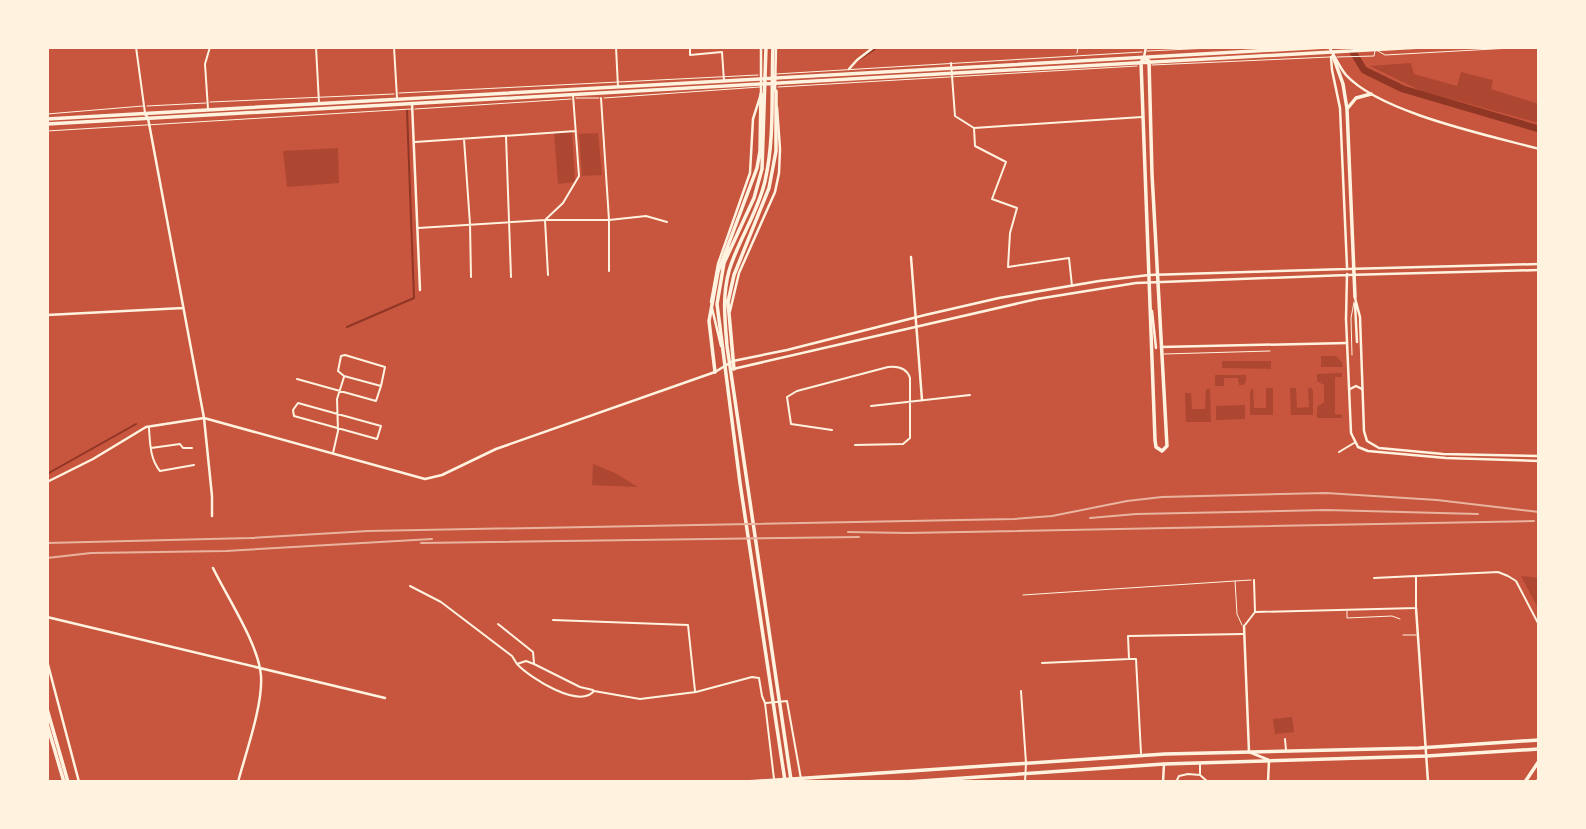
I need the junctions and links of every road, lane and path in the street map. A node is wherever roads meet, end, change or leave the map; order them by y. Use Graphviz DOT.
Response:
graph roads {
  1 [pos="136,47"];
  2 [pos="210,47"];
  3 [pos="316,47"];
  4 [pos="394,47"];
  5 [pos="616,47"];
  6 [pos="690,47"];
  7 [pos="763,47"];
  8 [pos="774,47"];
  9 [pos="874,47"];
  10 [pos="1078,47"];
  11 [pos="1124,47"];
  12 [pos="1233,47"];
  13 [pos="1328,47"];
  14 [pos="1421,47"];
  15 [pos="1529,47"];
  16 [pos="1147,49"];
  17 [pos="1374,49"];
  18 [pos="1124,53"];
  19 [pos="1077,56"];
  20 [pos="1333,56"];
  21 [pos="1142,62"];
  22 [pos="1149,64"];
  23 [pos="849,69"];
  24 [pos="952,70"];
  25 [pos="724,79"];
  26 [pos="618,82"];
  27 [pos="761,82"];
  28 [pos="775,83"];
  29 [pos="618,88"];
  30 [pos="397,93"];
  31 [pos="761,94"];
  32 [pos="1371,94"];
  33 [pos="601,95"];
  34 [pos="573,96"];
  35 [pos="318,97"];
  36 [pos="397,100"];
  37 [pos="208,103"];
  38 [pos="319,104"];
  39 [pos="144,106"];
  40 [pos="412,106"];
  41 [pos="1347,109"];
  42 [pos="208,110"];
  43 [pos="47,116"];
  44 [pos="147,116"];
  45 [pos="1143,117"];
  46 [pos="47,124"];
  47 [pos="149,124"];
  48 [pos="974,128"];
  49 [pos="47,131"];
  50 [pos="576,131"];
  51 [pos="506,136"];
  52 [pos="464,139"];
  53 [pos="414,142"];
  54 [pos="1539,149"];
  55 [pos="545,219"];
  56 [pos="609,219"];
  57 [pos="510,222"];
  58 [pos="667,222"];
  59 [pos="470,224"];
  60 [pos="417,228"];
  61 [pos="911,257"];
  62 [pos="1539,264"];
  63 [pos="1354,268"];
  64 [pos="1347,269"];
  65 [pos="1539,270"];
  66 [pos="608,271"];
  67 [pos="548,275"];
  68 [pos="1149,275"];
  69 [pos="1159,275"];
  70 [pos="1346,275"];
  71 [pos="1353,275"];
  72 [pos="471,277"];
  73 [pos="511,277"];
  74 [pos="1159,282"];
  75 [pos="1149,283"];
  76 [pos="1072,286"];
  77 [pos="419,290"];
  78 [pos="1149,294"];
  79 [pos="1355,297"];
  80 [pos="183,308"];
  81 [pos="47,315"];
  82 [pos="917,317"];
  83 [pos="918,326"];
  84 [pos="1357,342"];
  85 [pos="1347,343"];
  86 [pos="721,346"];
  87 [pos="727,346"];
  88 [pos="1161,347"];
  89 [pos="1156,348"];
  90 [pos="1270,351"];
  91 [pos="1162,354"];
  92 [pos="1352,355"];
  93 [pos="733,361"];
  94 [pos="734,369"];
  95 [pos="715,372"];
  96 [pos="344,376"];
  97 [pos="297,379"];
  98 [pos="381,386"];
  99 [pos="1350,389"];
  100 [pos="1362,389"];
  101 [pos="340,391"];
  102 [pos="970,395"];
  103 [pos="922,400"];
  104 [pos="910,401"];
  105 [pos="871,406"];
  106 [pos="337,413"];
  107 [pos="204,418"];
  108 [pos="149,427"];
  109 [pos="338,428"];
  110 [pos="832,430"];
  111 [pos="1354,443"];
  112 [pos="855,445"];
  113 [pos="150,448"];
  114 [pos="192,448"];
  115 [pos="1339,452"];
  116 [pos="333,453"];
  117 [pos="1539,456"];
  118 [pos="1539,461"];
  119 [pos="194,465"];
  120 [pos="47,482"];
  121 [pos="212,516"];
  122 [pos="213,568"];
  123 [pos="1416,576"];
  124 [pos="1374,578"];
  125 [pos="1254,580"];
  126 [pos="1235,581"];
  127 [pos="410,586"];
  128 [pos="1023,595"];
  129 [pos="1416,608"];
  130 [pos="1347,610"];
  131 [pos="1255,612"];
  132 [pos="47,617"];
  133 [pos="1400,619"];
  134 [pos="553,620"];
  135 [pos="498,624"];
  136 [pos="1539,625"];
  137 [pos="1244,627"];
  138 [pos="1244,634"];
  139 [pos="1403,635"];
  140 [pos="1418,635"];
  141 [pos="1129,659"];
  142 [pos="47,661"];
  143 [pos="1042,663"];
  144 [pos="517,664"];
  145 [pos="534,664"];
  146 [pos="259,668"];
  147 [pos="594,691"];
  148 [pos="1021,691"];
  149 [pos="696,692"];
  150 [pos="385,698"];
  151 [pos="765,703"];
  152 [pos="47,709"];
  153 [pos="47,724"];
  154 [pos="1285,739"];
  155 [pos="1539,740"];
  156 [pos="1425,747"];
  157 [pos="1539,749"];
  158 [pos="1286,751"];
  159 [pos="1249,752"];
  160 [pos="1426,755"];
  161 [pos="1141,756"];
  162 [pos="1269,760"];
  163 [pos="1539,761"];
  164 [pos="1201,762"];
  165 [pos="1026,763"];
  166 [pos="1164,764"];
  167 [pos="1025,773"];
  168 [pos="1200,775"];
  169 [pos="774,780"];
  170 [pos="800,781"];
  171 [pos="66,782"];
  172 [pos="79,782"];
  173 [pos="239,782"];
  174 [pos="746,782"];
  175 [pos="785,782"];
  176 [pos="792,782"];
  177 [pos="906,782"];
  178 [pos="1025,782"];
  179 [pos="1163,782"];
  180 [pos="1176,782"];
  181 [pos="1208,782"];
  182 [pos="1268,782"];
  183 [pos="1428,782"];
  184 [pos="1525,782"];
  1 -- 39 [label="street"];
  2 -- 37 [label="street"];
  3 -- 35 [label="street"];
  4 -- 30 [label="street"];
  5 -- 26 [label="street"];
  6 -- 25 [label="street"];
  7 -- 27 [label="street"];
  7 -- 86 [label="main road"];
  8 -- 28 [label="street"];
  8 -- 87 [label="main road"];
  9 -- 23 [label="street"];
  10 -- 19 [label="lane"];
  11 -- 18 [label="lane"];
  12 -- 16 [label="lane"];
  13 -- 20 [label="street"];
  13 -- 21 [label="main road"];
  14 -- 17 [label="main road"];
  15 -- 17 [label="lane"];
  16 -- 18 [label="lane"];
  16 -- 21 [label="street"];
  17 -- 20 [label="main road"];
  18 -- 19 [label="lane"];
  19 -- 24 [label="lane"];
  20 -- 22 [label="main road"];
  20 -- 32 [label="street"];
  20 -- 41 [label="main road"];
  20 -- 64 [label="street"];
  21 -- 22 [label="main road"];
  21 -- 24 [label="main road"];
  21 -- 45 [label="main road"];
  22 -- 69 [label="main road"];
  23 -- 24 [label="lane"];
  23 -- 28 [label="lane"];
  24 -- 28 [label="main road"];
  24 -- 48 [label="street"];
  25 -- 26 [label="lane"];
  25 -- 27 [label="main road"];
  25 -- 29 [label="main road"];
  26 -- 29 [label="street"];
  26 -- 30 [label="lane"];
  27 -- 28 [label="main road"];
  27 -- 28 [label="lane"];
  27 -- 31 [label="street"];
  27 -- 33 [label="main road"];
  28 -- 87 [label="street"];
  28 -- 93 [label="main road"];
  29 -- 36 [label="main road"];
  30 -- 35 [label="lane"];
  30 -- 36 [label="street"];
  31 -- 86 [label="street"];
  31 -- 95 [label="main road"];
  32 -- 41 [label="main road"];
  32 -- 54 [label="street"];
  33 -- 34 [label="main road"];
  33 -- 56 [label="street"];
  34 -- 40 [label="main road"];
  34 -- 50 [label="street"];
  35 -- 37 [label="lane"];
  35 -- 38 [label="street"];
  36 -- 38 [label="main road"];
  37 -- 39 [label="lane"];
  37 -- 42 [label="street"];
  38 -- 42 [label="main road"];
  39 -- 43 [label="lane"];
  39 -- 44 [label="street"];
  40 -- 44 [label="main road"];
  40 -- 47 [label="lane"];
  40 -- 53 [label="street"];
  41 -- 63 [label="main road"];
  42 -- 44 [label="main road"];
  43 -- 44 [label="main road"];
  44 -- 46 [label="main road"];
  44 -- 47 [label="street"];
  45 -- 48 [label="street"];
  45 -- 68 [label="main road"];
  47 -- 49 [label="lane"];
  47 -- 80 [label="street"];
  48 -- 76 [label="street"];
  50 -- 51 [label="street"];
  50 -- 55 [label="street"];
  51 -- 52 [label="street"];
  51 -- 57 [label="street"];
  52 -- 53 [label="street"];
  52 -- 59 [label="street"];
  53 -- 60 [label="street"];
  55 -- 56 [label="street"];
  55 -- 57 [label="street"];
  55 -- 67 [label="street"];
  56 -- 58 [label="street"];
  56 -- 66 [label="street"];
  57 -- 59 [label="street"];
  57 -- 73 [label="street"];
  59 -- 60 [label="street"];
  59 -- 72 [label="street"];
  60 -- 77 [label="street"];
  61 -- 82 [label="street"];
  62 -- 63 [label="street"];
  63 -- 64 [label="street"];
  63 -- 71 [label="main road"];
  64 -- 69 [label="street"];
  64 -- 70 [label="street"];
  65 -- 71 [label="street"];
  68 -- 69 [label="street"];
  68 -- 75 [label="main road"];
  68 -- 76 [label="street"];
  69 -- 74 [label="main road"];
  70 -- 71 [label="street"];
  70 -- 74 [label="street"];
  70 -- 85 [label="street"];
  71 -- 79 [label="main road"];
  74 -- 75 [label="street"];
  74 -- 88 [label="main road"];
  75 -- 78 [label="main road"];
  75 -- 83 [label="street"];
  76 -- 82 [label="street"];
  78 -- 89 [label="street"];
  78 -- 91 [label="main road"];
  79 -- 84 [label="street"];
  79 -- 92 [label="lane"];
  79 -- 100 [label="street"];
  80 -- 81 [label="street"];
  80 -- 107 [label="street"];
  82 -- 83 [label="street"];
  82 -- 93 [label="street"];
  83 -- 94 [label="street"];
  83 -- 103 [label="street"];
  85 -- 88 [label="street"];
  85 -- 99 [label="street"];
  86 -- 175 [label="main road"];
  87 -- 176 [label="main road"];
  88 -- 91 [label="main road"];
  90 -- 91 [label="lane"];
  93 -- 94 [label="main road"];
  93 -- 95 [label="street"];
  94 -- 95 [label="street"];
  95 -- 116 [label="street"];
  96 -- 98 [label="street"];
  96 -- 98 [label="street"];
  96 -- 101 [label="street"];
  97 -- 101 [label="street"];
  98 -- 101 [label="street"];
  99 -- 100 [label="street"];
  99 -- 111 [label="street"];
  100 -- 117 [label="street"];
  101 -- 106 [label="street"];
  102 -- 103 [label="street"];
  103 -- 104 [label="street"];
  104 -- 105 [label="street"];
  104 -- 110 [label="street"];
  104 -- 112 [label="street"];
  106 -- 109 [label="street"];
  106 -- 109 [label="street"];
  106 -- 109 [label="street"];
  107 -- 108 [label="street"];
  107 -- 116 [label="street"];
  107 -- 121 [label="street"];
  108 -- 113 [label="street"];
  108 -- 120 [label="street"];
  109 -- 116 [label="street"];
  111 -- 115 [label="street"];
  111 -- 118 [label="street"];
  113 -- 114 [label="street"];
  113 -- 119 [label="street"];
  122 -- 146 [label="street"];
  123 -- 124 [label="street"];
  123 -- 129 [label="street"];
  123 -- 136 [label="street"];
  125 -- 126 [label="lane"];
  125 -- 131 [label="street"];
  126 -- 128 [label="lane"];
  126 -- 137 [label="lane"];
  127 -- 144 [label="street"];
  129 -- 130 [label="street"];
  129 -- 140 [label="street"];
  130 -- 131 [label="street"];
  130 -- 133 [label="lane"];
  131 -- 137 [label="street"];
  132 -- 146 [label="street"];
  134 -- 149 [label="street"];
  135 -- 145 [label="street"];
  137 -- 138 [label="street"];
  138 -- 141 [label="street"];
  138 -- 159 [label="street"];
  139 -- 140 [label="lane"];
  140 -- 156 [label="street"];
  141 -- 143 [label="street"];
  141 -- 161 [label="street"];
  142 -- 172 [label="street"];
  144 -- 145 [label="street"];
  144 -- 147 [label="street"];
  145 -- 147 [label="street"];
  146 -- 150 [label="street"];
  146 -- 173 [label="street"];
  147 -- 149 [label="street"];
  148 -- 165 [label="street"];
  149 -- 151 [label="street"];
  151 -- 169 [label="street"];
  151 -- 170 [label="street"];
  152 -- 171 [label="main road"];
  153 -- 171 [label="main road"];
  154 -- 158 [label="street"];
  155 -- 156 [label="main road"];
  156 -- 158 [label="main road"];
  156 -- 160 [label="street"];
  157 -- 160 [label="main road"];
  158 -- 159 [label="main road"];
  159 -- 161 [label="main road"];
  159 -- 162 [label="street"];
  160 -- 162 [label="main road"];
  160 -- 183 [label="street"];
  161 -- 165 [label="main road"];
  162 -- 164 [label="main road"];
  162 -- 182 [label="street"];
  163 -- 184 [label="main road"];
  164 -- 166 [label="main road"];
  164 -- 168 [label="street"];
  165 -- 167 [label="street"];
  165 -- 170 [label="main road"];
  166 -- 167 [label="main road"];
  166 -- 179 [label="street"];
  167 -- 177 [label="main road"];
  167 -- 178 [label="street"];
  168 -- 180 [label="street"];
  168 -- 181 [label="street"];
  169 -- 170 [label="main road"];
  169 -- 174 [label="main road"];
}
